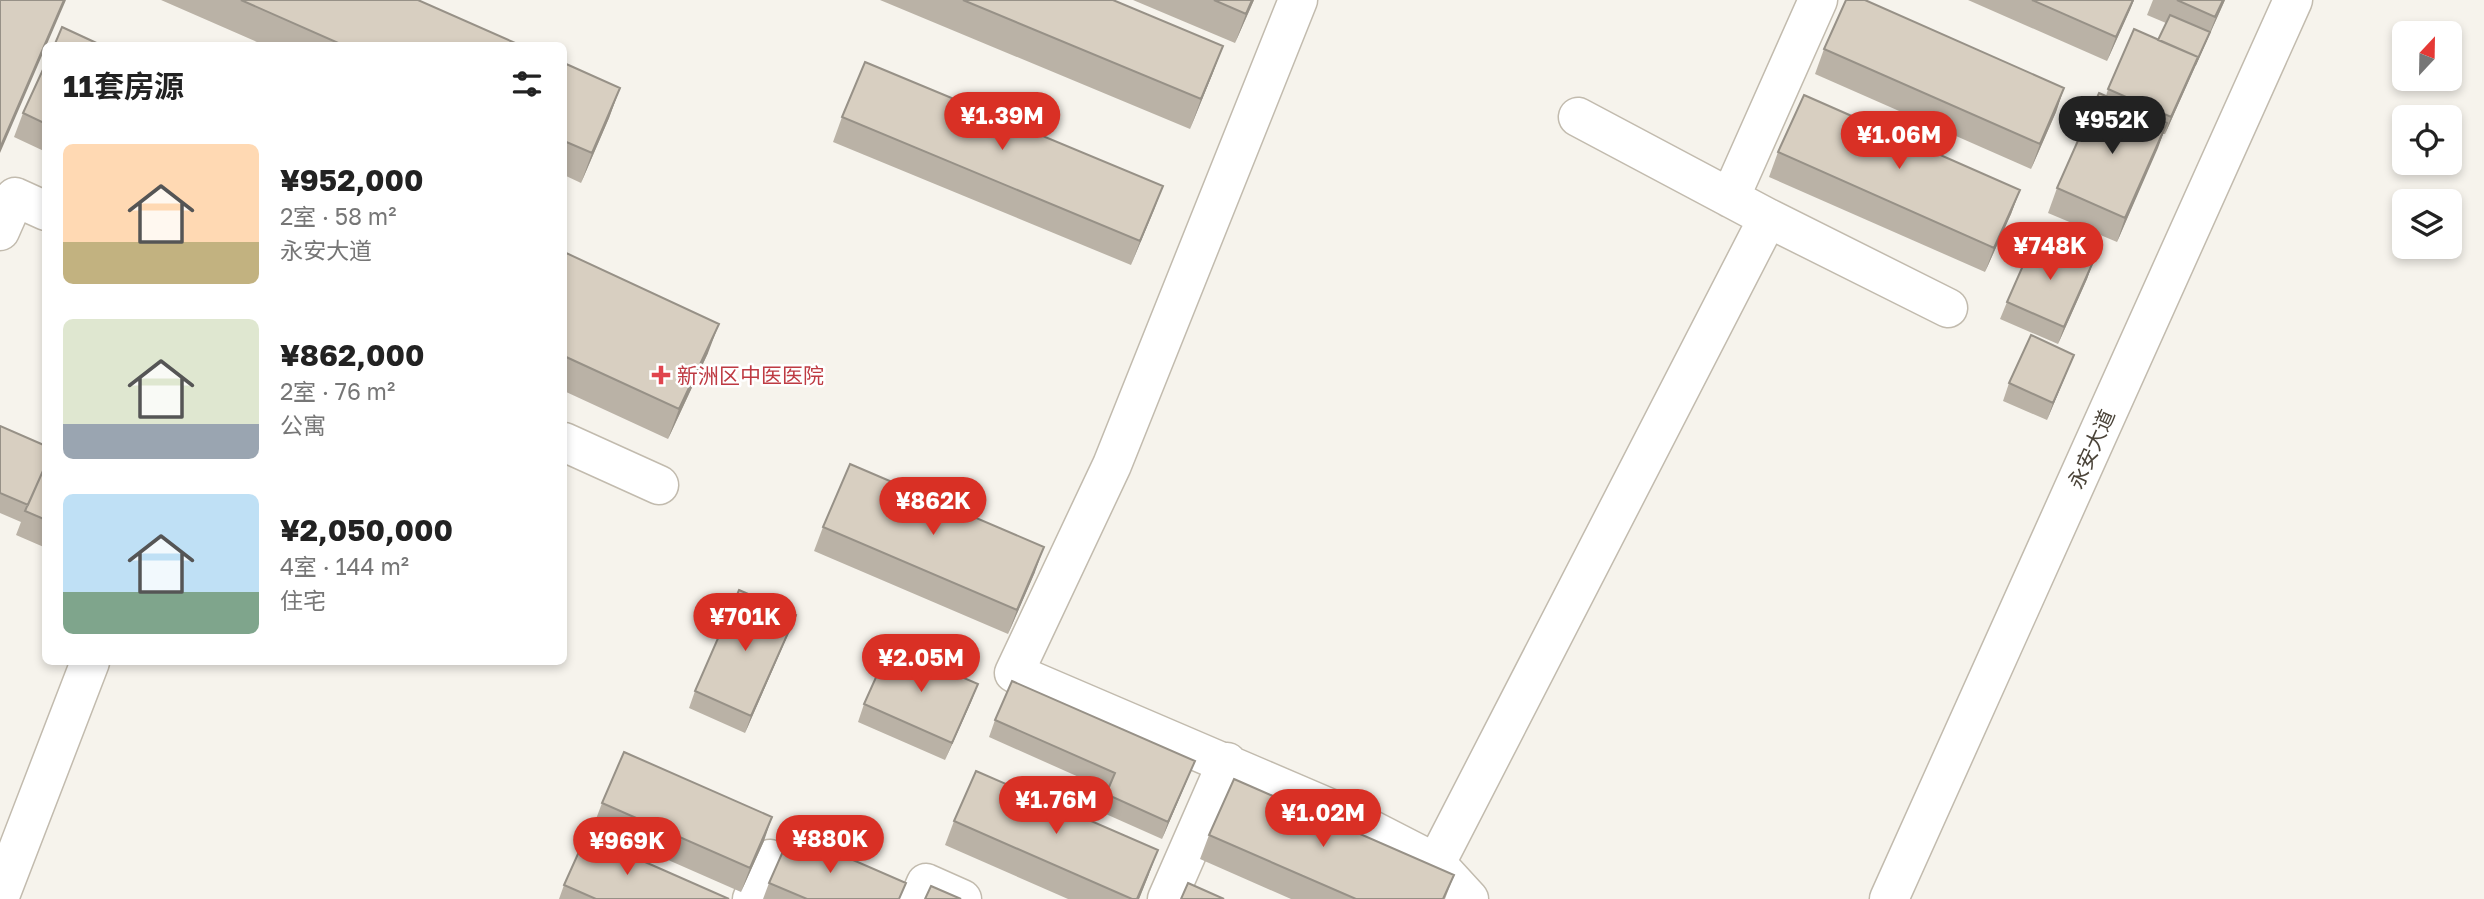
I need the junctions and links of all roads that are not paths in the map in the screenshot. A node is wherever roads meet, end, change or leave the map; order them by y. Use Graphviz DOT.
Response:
graph roads {
  1 [pos="1298,0"];
  2 [pos="1818,0"];
  3 [pos="2293,0"];
  4 [pos="1578,117"];
  5 [pos="1730,198"];
  6 [pos="42,209"];
  7 [pos="1768,218"];
  8 [pos="0,231"];
  9 [pos="1948,308"];
  10 [pos="567,443"];
  11 [pos="659,485"];
  12 [pos="89,665"];
  13 [pos="1227,762"];
  14 [pos="770,859"];
  15 [pos="1436,863"];
  16 [pos="1184,891"];
  17 [pos="0,896"];
  18 [pos="752,899"];
  19 [pos="919,899"];
  20 [pos="961,899"];
  21 [pos="1469,899"];
  22 [pos="1889,899"];
  1 -- 13 [label="street"];
  2 -- 5 [label="street"];
  3 -- 22 [label="street, 永安大道"];
  4 -- 5 [label="street"];
  5 -- 7 [label="street"];
  6 -- 8 [label="street"];
  7 -- 9 [label="street"];
  7 -- 15 [label="street"];
  10 -- 11 [label="street"];
  12 -- 17 [label="street"];
  13 -- 15 [label="street"];
  13 -- 16 [label="street"];
  14 -- 18 [label="street"];
  15 -- 21 [label="street"];
  19 -- 20 [label="street"];
}
